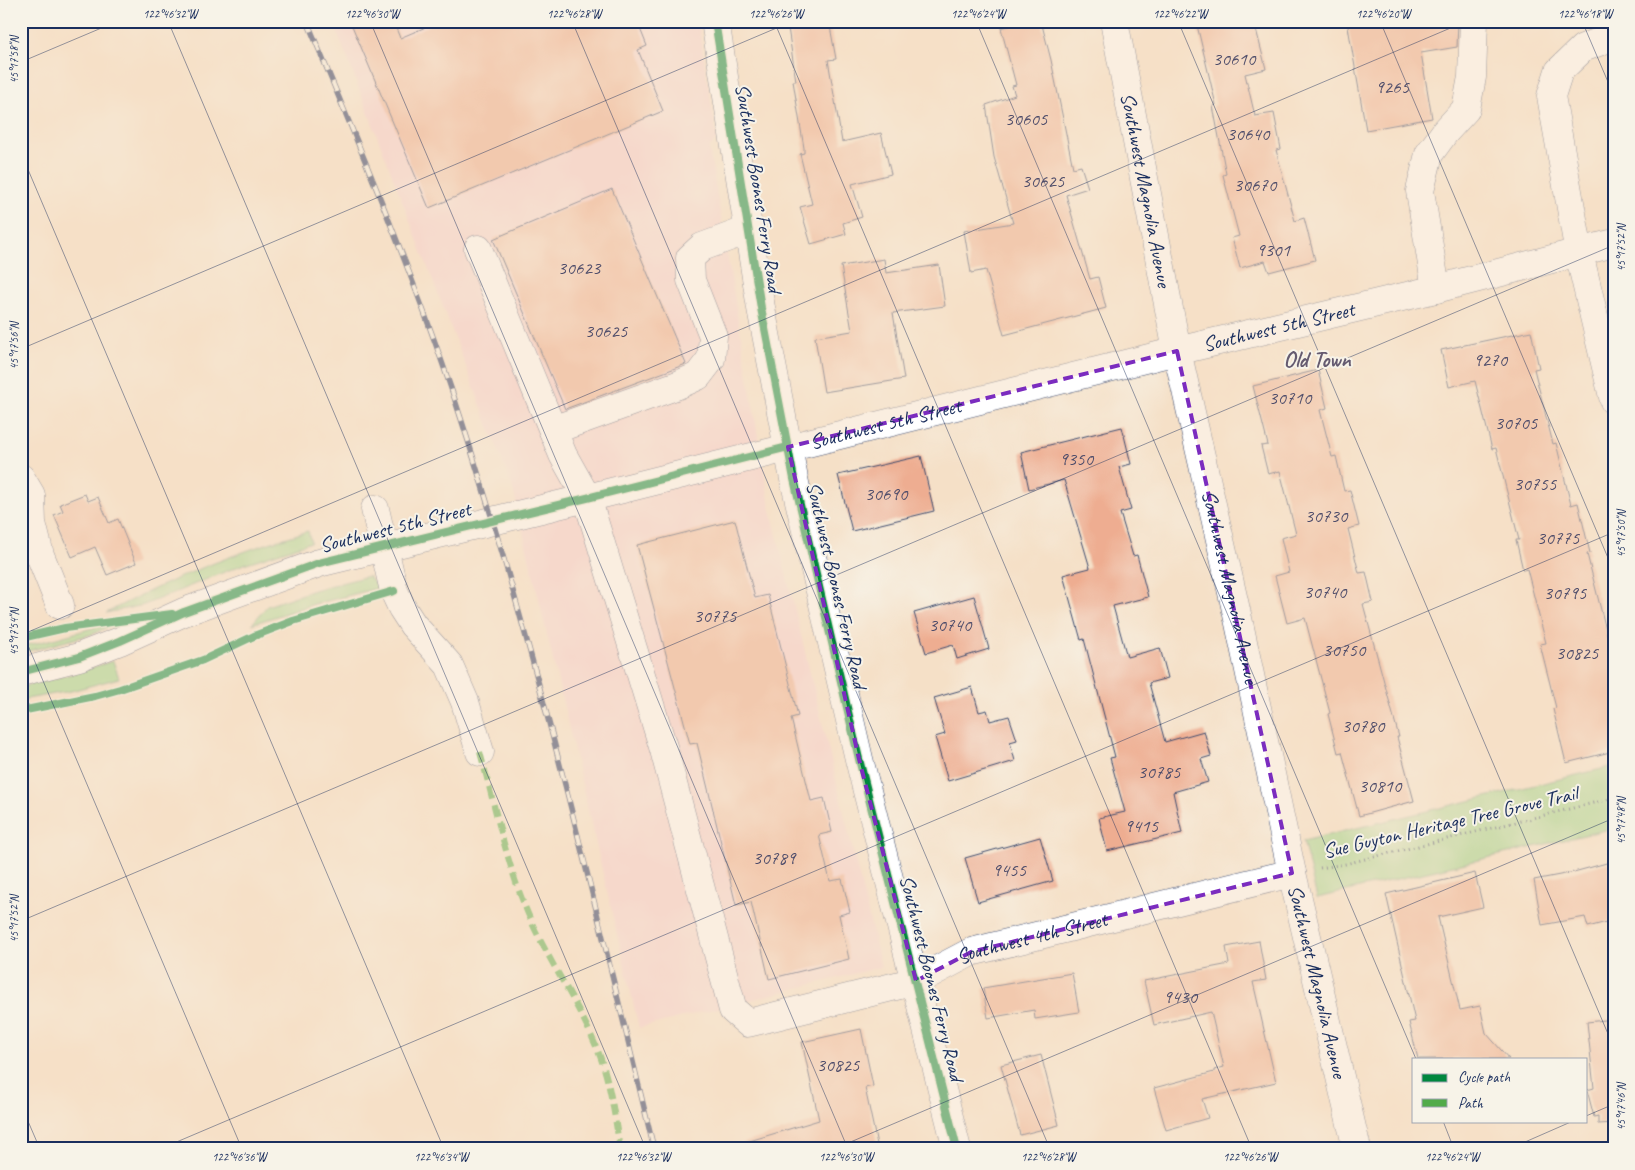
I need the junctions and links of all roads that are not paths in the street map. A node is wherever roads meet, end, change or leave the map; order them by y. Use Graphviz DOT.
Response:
graph roads {
  1 [pos="715,21"];
  2 [pos="1114,21"];
  3 [pos="1474,21"];
  4 [pos="1606,32"];
  5 [pos="748,230"];
  6 [pos="1614,243"];
  7 [pos="478,249"];
  8 [pos="1579,253"];
  9 [pos="1436,289"];
  10 [pos="1177,351"];
  11 [pos="1614,402"];
  12 [pos="553,430"];
  13 [pos="788,447"];
  14 [pos="21,478"];
  15 [pos="587,498"];
  16 [pos="375,509"];
  17 [pos="384,547"];
  18 [pos="60,605"];
  19 [pos="21,672"];
  20 [pos="480,752"];
  21 [pos="1292,873"];
  22 [pos="916,981"];
  23 [pos="957,1149"];
  24 [pos="1357,1149"];
  1 -- 5 [label="street, Southwest Boones Ferry Road"];
  2 -- 10 [label="street, Southwest Magnolia Avenue"];
  3 -- 9 [label="street"];
  4 -- 8 [label="street"];
  5 -- 12 [label="street"];
  5 -- 13 [label="street, Southwest Boones Ferry Road"];
  6 -- 8 [label="street, Southwest 5th Street"];
  7 -- 12 [label="street"];
  8 -- 9 [label="street, Southwest 5th Street"];
  8 -- 11 [label="street"];
  9 -- 10 [label="street, Southwest 5th Street"];
  10 -- 13 [label="street, Southwest 5th Street"];
  10 -- 21 [label="street, Southwest Magnolia Avenue"];
  12 -- 15 [label="street"];
  13 -- 15 [label="street, Southwest 5th Street"];
  13 -- 22 [label="street, Southwest Boones Ferry Road"];
  14 -- 18 [label="street"];
  15 -- 17 [label="street, Southwest 5th Street"];
  15 -- 22 [label="street, Southwest 4th Street"];
  16 -- 17 [label="street"];
  17 -- 19 [label="street, Southwest 5th Street"];
  17 -- 20 [label="street"];
  21 -- 22 [label="street, Southwest 4th Street"];
  21 -- 24 [label="street, Southwest Magnolia Avenue"];
  22 -- 23 [label="street, Southwest Boones Ferry Road"];
}
